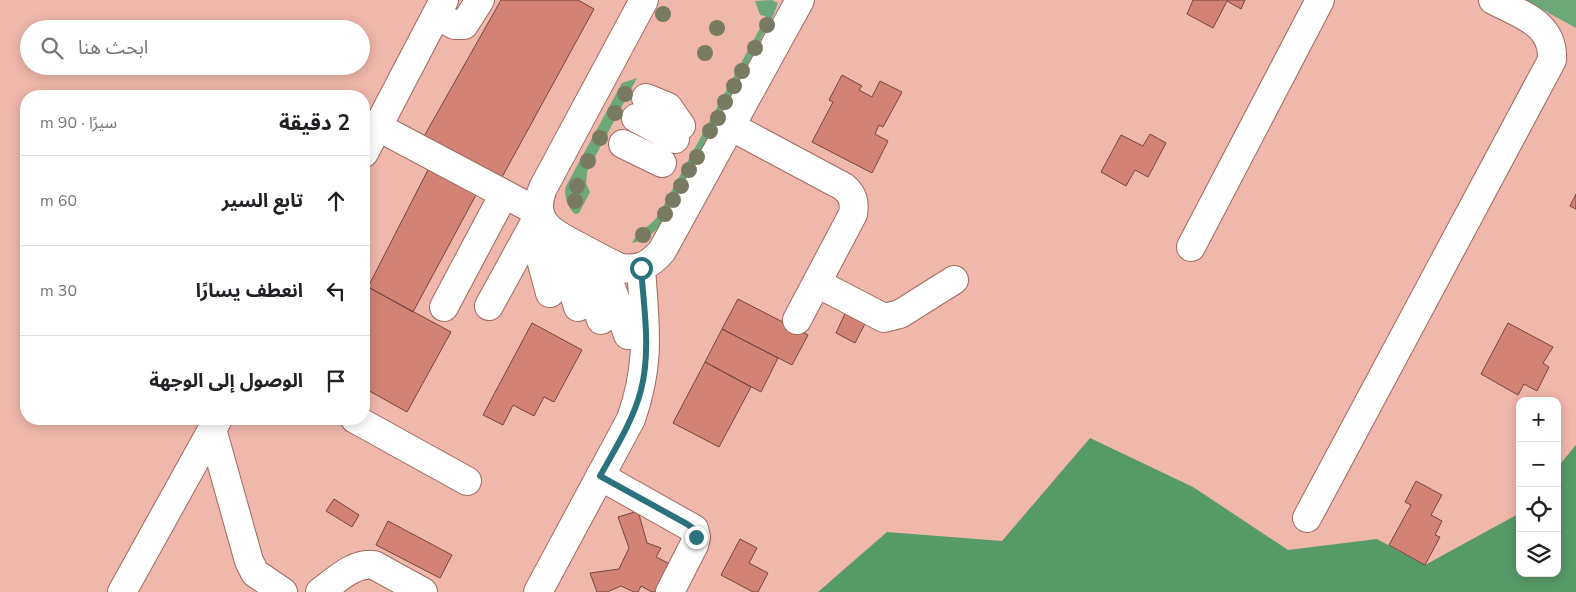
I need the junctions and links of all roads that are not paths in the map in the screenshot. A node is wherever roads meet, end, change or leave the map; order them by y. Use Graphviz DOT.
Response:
graph roads {
  1 [pos="480,0"];
  2 [pos="644,0"];
  3 [pos="1320,0"];
  4 [pos="1493,0"];
  5 [pos="790,3"];
  6 [pos="440,8"];
  7 [pos="641,108"];
  8 [pos="730,126"];
  9 [pos="378,127"];
  10 [pos="678,132"];
  11 [pos="370,141"];
  12 [pos="623,144"];
  13 [pos="662,163"];
  14 [pos="504,194"];
  15 [pos="547,223"];
  16 [pos="1191,247"];
  17 [pos="475,250"];
  18 [pos="590,253"];
  19 [pos="509,268"];
  20 [pos="641,268"];
  21 [pos="954,280"];
  22 [pos="817,283"];
  23 [pos="550,293"];
  24 [pos="489,306"];
  25 [pos="444,307"];
  26 [pos="578,307"];
  27 [pos="601,320"];
  28 [pos="797,320"];
  29 [pos="628,335"];
  30 [pos="214,425"];
  31 [pos="215,425"];
  32 [pos="366,425"];
  33 [pos="600,476"];
  34 [pos="466,481"];
  35 [pos="1307,518"];
  36 [pos="250,582"];
  37 [pos="544,590"];
  38 [pos="675,590"];
  39 [pos="122,592"];
  40 [pos="283,592"];
  41 [pos="320,592"];
  42 [pos="423,592"];
  1 -- 6 [label="lane"];
  2 -- 15 [label="lane"];
  3 -- 16 [label="lane"];
  4 -- 35 [label="lane"];
  5 -- 8 [label="lane"];
  6 -- 9 [label="lane"];
  7 -- 10 [label="lane"];
  8 -- 20 [label="lane"];
  8 -- 22 [label="lane"];
  9 -- 11 [label="lane"];
  9 -- 14 [label="lane"];
  12 -- 13 [label="lane"];
  14 -- 15 [label="lane"];
  14 -- 17 [label="lane"];
  15 -- 18 [label="lane"];
  15 -- 19 [label="lane"];
  15 -- 23 [label="lane"];
  15 -- 26 [label="lane"];
  17 -- 19 [label="lane"];
  17 -- 25 [label="lane"];
  18 -- 20 [label="lane"];
  18 -- 27 [label="lane"];
  18 -- 29 [label="lane"];
  19 -- 24 [label="lane"];
  20 -- 33 [label="lane"];
  21 -- 22 [label="lane"];
  22 -- 28 [label="lane"];
  30 -- 39 [label="lane"];
  31 -- 36 [label="lane"];
  32 -- 34 [label="lane"];
  33 -- 37 [label="lane"];
  33 -- 38 [label="lane"];
  36 -- 40 [label="lane"];
  41 -- 42 [label="lane"];
}
